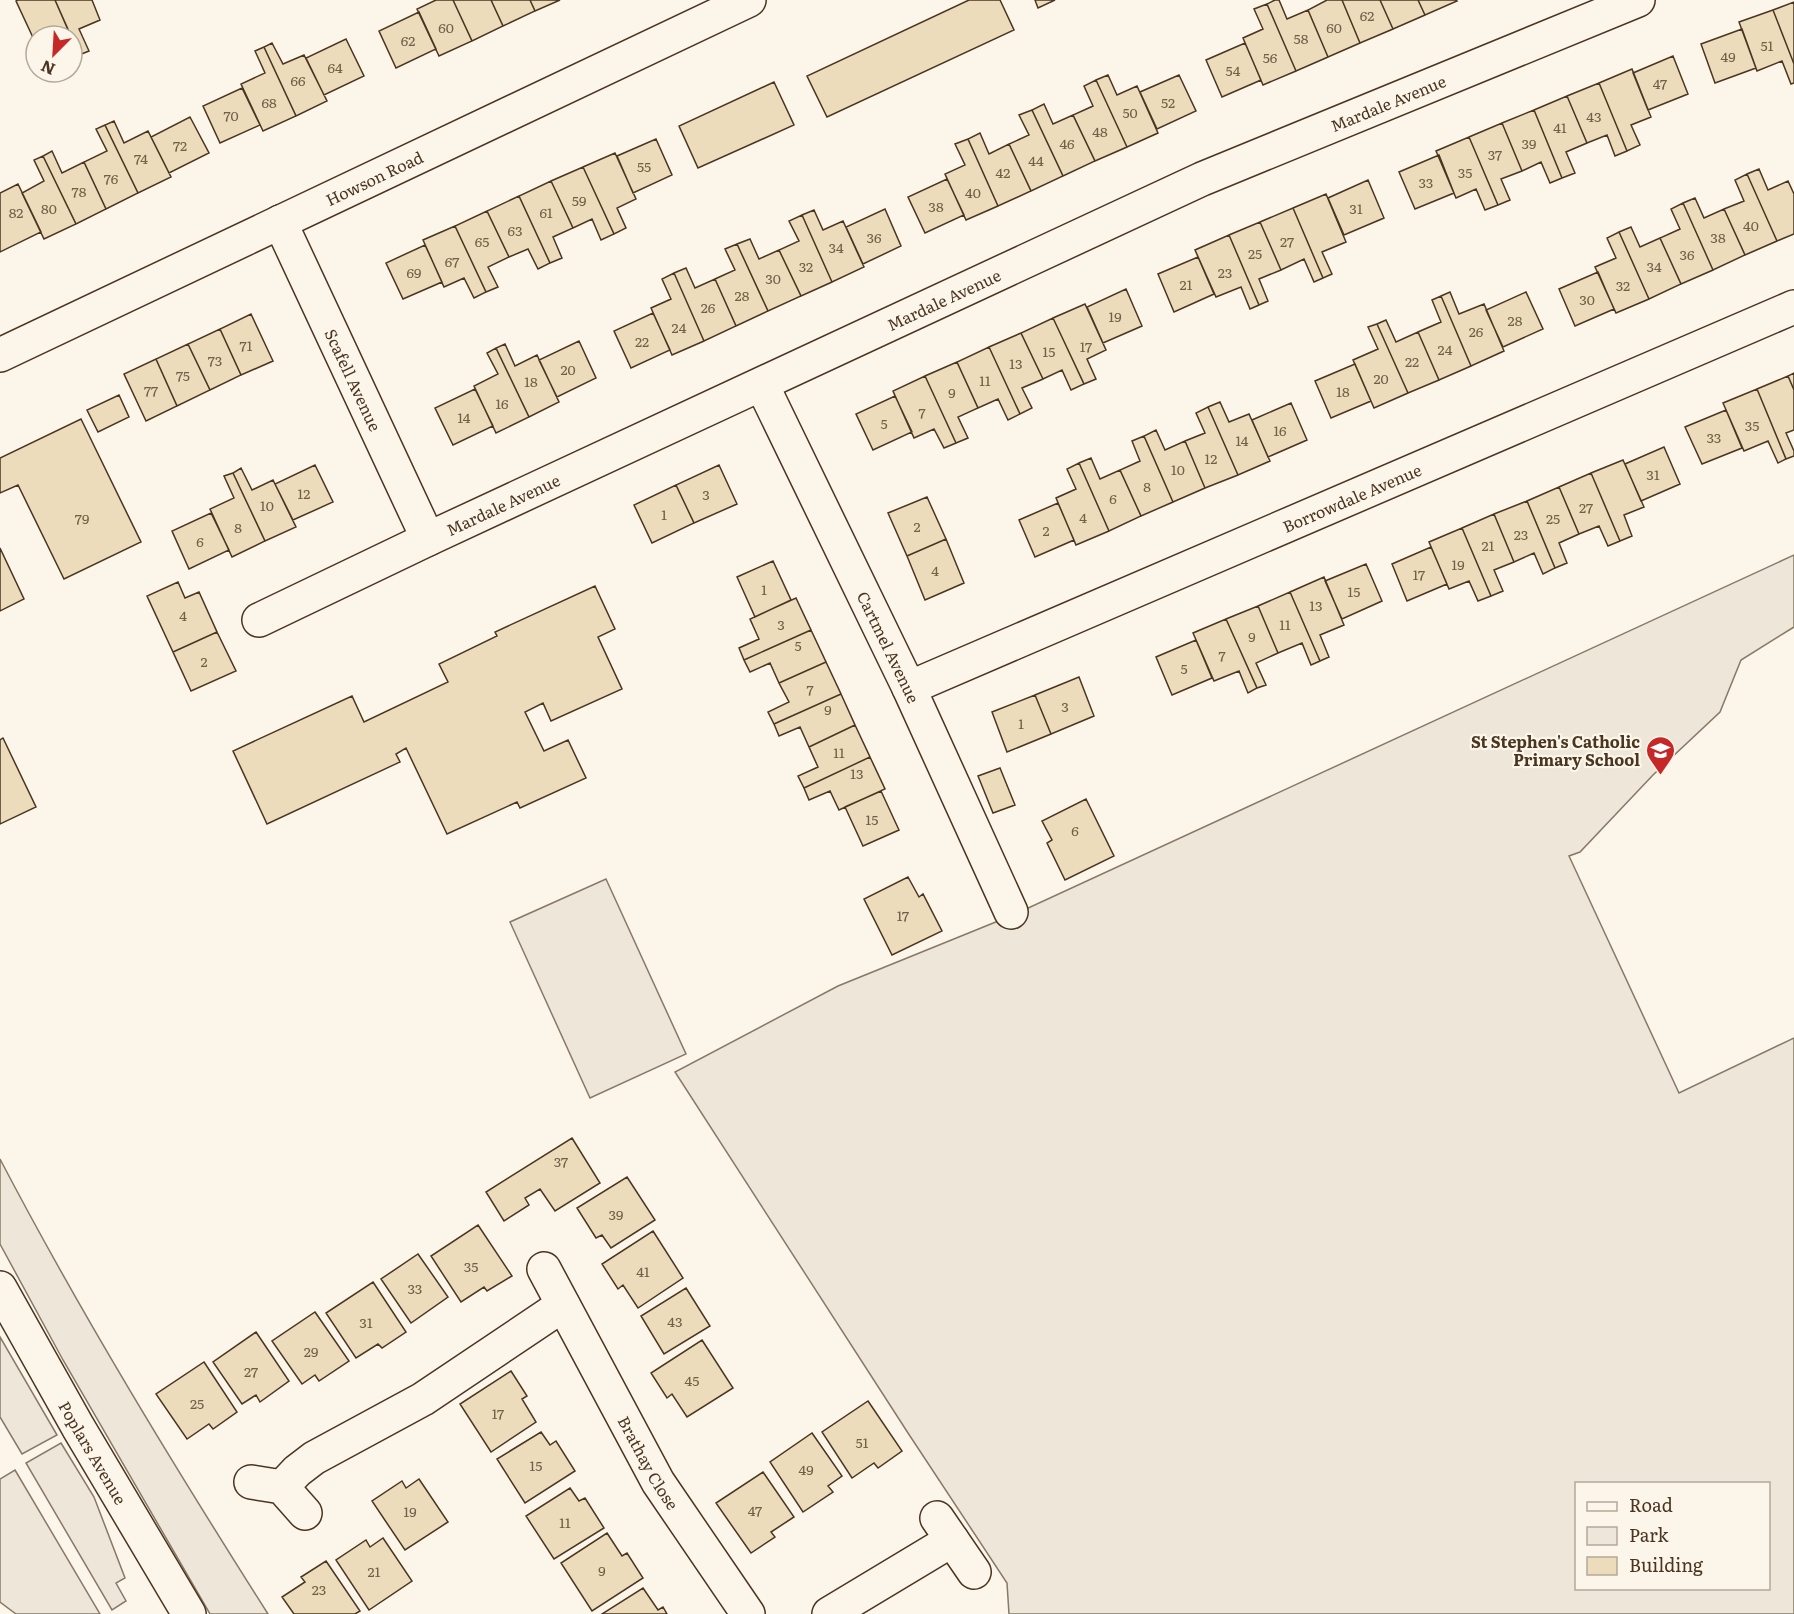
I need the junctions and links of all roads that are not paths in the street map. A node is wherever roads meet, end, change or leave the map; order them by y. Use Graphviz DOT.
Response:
graph roads {
  1 [pos="749,0"];
  2 [pos="1638,0"];
  3 [pos="696,11"];
  4 [pos="280,222"];
  5 [pos="1794,307"];
  6 [pos="0,355"];
  7 [pos="762,385"];
  8 [pos="428,539"];
  9 [pos="259,620"];
  10 [pos="909,688"];
  11 [pos="1011,912"];
  12 [pos="544,1269"];
  13 [pos="0,1288"];
  14 [pos="563,1305"];
  15 [pos="305,1513"];
  16 [pos="974,1572"];
  17 [pos="189,1614"];
  18 [pos="748,1614"];
  19 [pos="829,1614"];
  1 -- 3 [label="street, Howson Road"];
  2 -- 7 [label="street, Mardale Avenue"];
  3 -- 4 [label="street, Howson Road"];
  4 -- 6 [label="street, Howson Road"];
  4 -- 8 [label="street, Scafell Avenue"];
  5 -- 10 [label="street, Borrowdale Avenue"];
  7 -- 8 [label="street, Mardale Avenue"];
  7 -- 10 [label="street, Cartmel Avenue"];
  8 -- 9 [label="street, Mardale Avenue"];
  10 -- 11 [label="street, Cartmel Avenue"];
  12 -- 14 [label="street, Brathay Close"];
  13 -- 17 [label="street, Poplars Avenue"];
  14 -- 15 [label="street"];
  14 -- 18 [label="street, Brathay Close"];
  16 -- 19 [label="street"];
}
